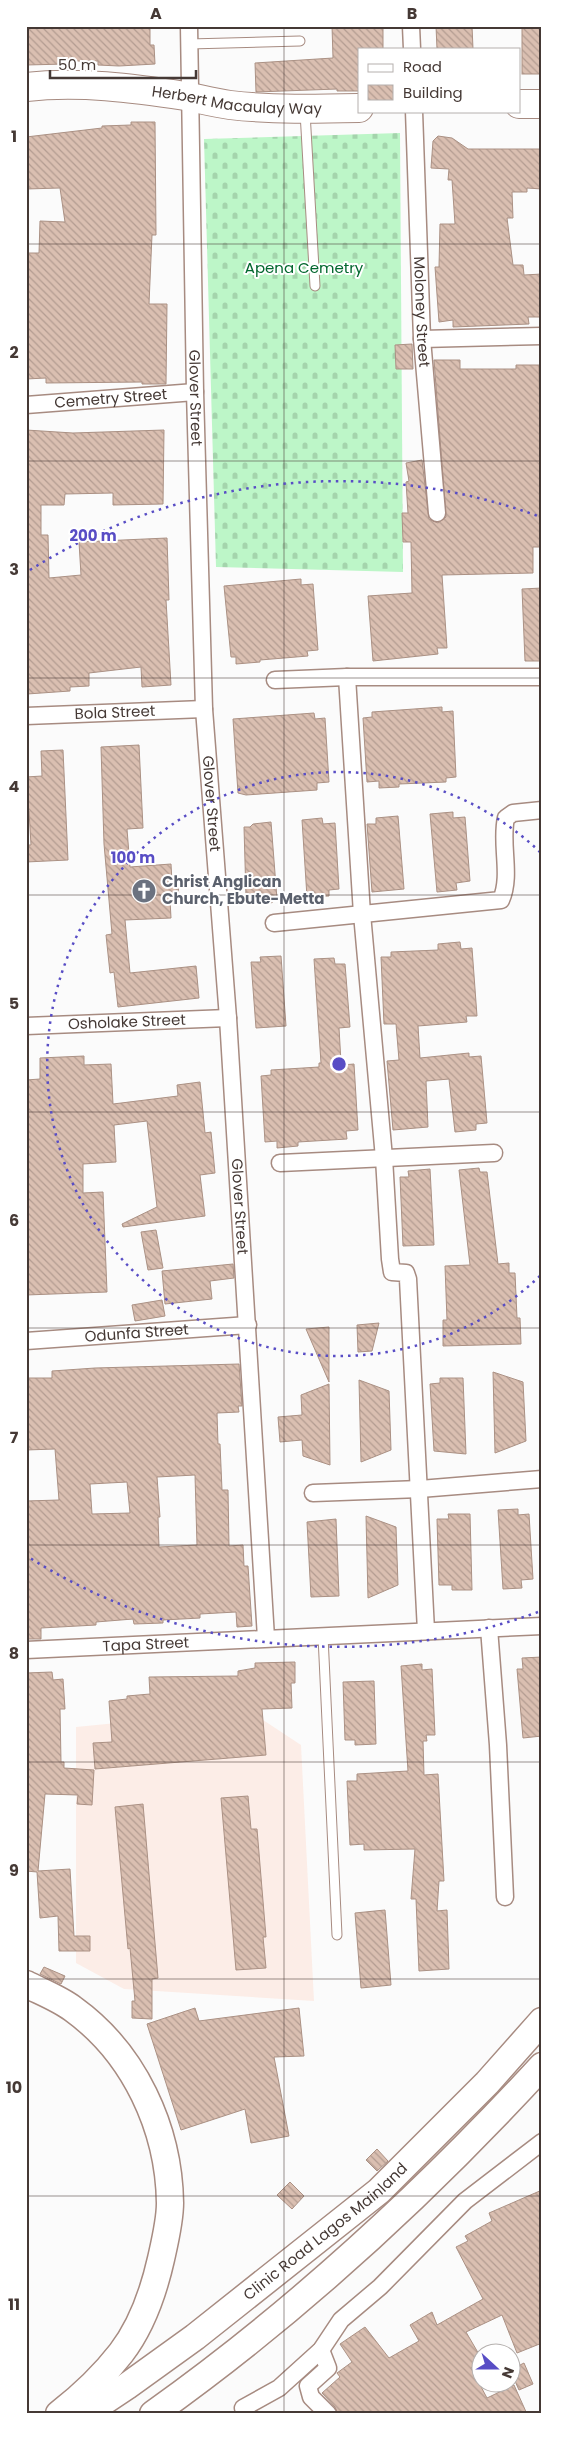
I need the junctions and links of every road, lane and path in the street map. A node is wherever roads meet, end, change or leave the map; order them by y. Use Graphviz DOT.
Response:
graph roads {
  1 [pos="189,26"];
  2 [pos="411,26"];
  3 [pos="300,41"];
  4 [pos="189,44"];
  5 [pos="412,48"];
  6 [pos="26,87"];
  7 [pos="188,97"];
  8 [pos="520,104"];
  9 [pos="542,104"];
  10 [pos="358,108"];
  11 [pos="305,109"];
  12 [pos="414,112"];
  13 [pos="315,286"];
  14 [pos="542,336"];
  15 [pos="422,339"];
  16 [pos="195,392"];
  17 [pos="26,405"];
  18 [pos="437,514"];
  19 [pos="542,677"];
  20 [pos="347,678"];
  21 [pos="275,680"];
  22 [pos="204,709"];
  23 [pos="26,716"];
  24 [pos="542,810"];
  25 [pos="362,914"];
  26 [pos="274,923"];
  27 [pos="228,1018"];
  28 [pos="26,1026"];
  29 [pos="494,1152"];
  30 [pos="384,1158"];
  31 [pos="280,1163"];
  32 [pos="248,1325"];
  33 [pos="26,1341"];
  34 [pos="542,1479"];
  35 [pos="420,1489"];
  36 [pos="313,1493"];
  37 [pos="542,1626"];
  38 [pos="488,1628"];
  39 [pos="426,1631"];
  40 [pos="323,1636"];
  41 [pos="266,1638"];
  42 [pos="26,1650"];
  43 [pos="505,1897"];
  44 [pos="337,1935"];
  45 [pos="26,1984"];
  46 [pos="542,2021"];
  47 [pos="542,2066"];
  48 [pos="542,2142"];
  49 [pos="320,2350"];
  50 [pos="243,2408"];
  51 [pos="59,2414"];
  52 [pos="85,2414"];
  53 [pos="153,2414"];
  54 [pos="328,2414"];
  1 -- 4 [label="street, Glover Street"];
  2 -- 5 [label="street"];
  3 -- 4 [label="lane"];
  4 -- 7 [label="street, Glover Street"];
  6 -- 7 [label="highway, Herbert Macaulay Way"];
  7 -- 11 [label="highway, Herbert Macaulay Way"];
  7 -- 16 [label="street, Glover Street"];
  8 -- 9 [label="highway"];
  10 -- 11 [label="highway, Herbert Macaulay Way"];
  11 -- 13 [label="lane"];
  12 -- 15 [label="street, Moloney Street"];
  14 -- 15 [label="street"];
  15 -- 18 [label="street, Moloney Street"];
  16 -- 17 [label="street, Cemetry Street"];
  16 -- 22 [label="street, Glover Street"];
  19 -- 20 [label="street"];
  20 -- 21 [label="street"];
  20 -- 25 [label="street"];
  22 -- 23 [label="street, Bola Street"];
  22 -- 27 [label="street, Glover Street"];
  24 -- 25 [label="street"];
  25 -- 26 [label="street"];
  25 -- 30 [label="street"];
  27 -- 28 [label="street, Osholake Street"];
  27 -- 32 [label="street, Glover Street"];
  29 -- 30 [label="street"];
  30 -- 31 [label="street"];
  30 -- 35 [label="street"];
  32 -- 33 [label="street, Odunfa Street"];
  32 -- 41 [label="street, Glover Street"];
  34 -- 35 [label="street"];
  35 -- 36 [label="street"];
  35 -- 39 [label="street"];
  37 -- 38 [label="street, Tapa Street"];
  38 -- 39 [label="street, Tapa Street"];
  38 -- 43 [label="street"];
  39 -- 40 [label="street, Tapa Street"];
  40 -- 41 [label="street, Tapa Street"];
  40 -- 44 [label="lane"];
  41 -- 42 [label="street, Tapa Street"];
  45 -- 51 [label="main road"];
  46 -- 52 [label="main road, Clinic Road Lagos Mainland"];
  47 -- 53 [label="main road, Clinic Road Lagos Mainland"];
  48 -- 49 [label="street"];
  49 -- 50 [label="street"];
  49 -- 54 [label="street"];
}
